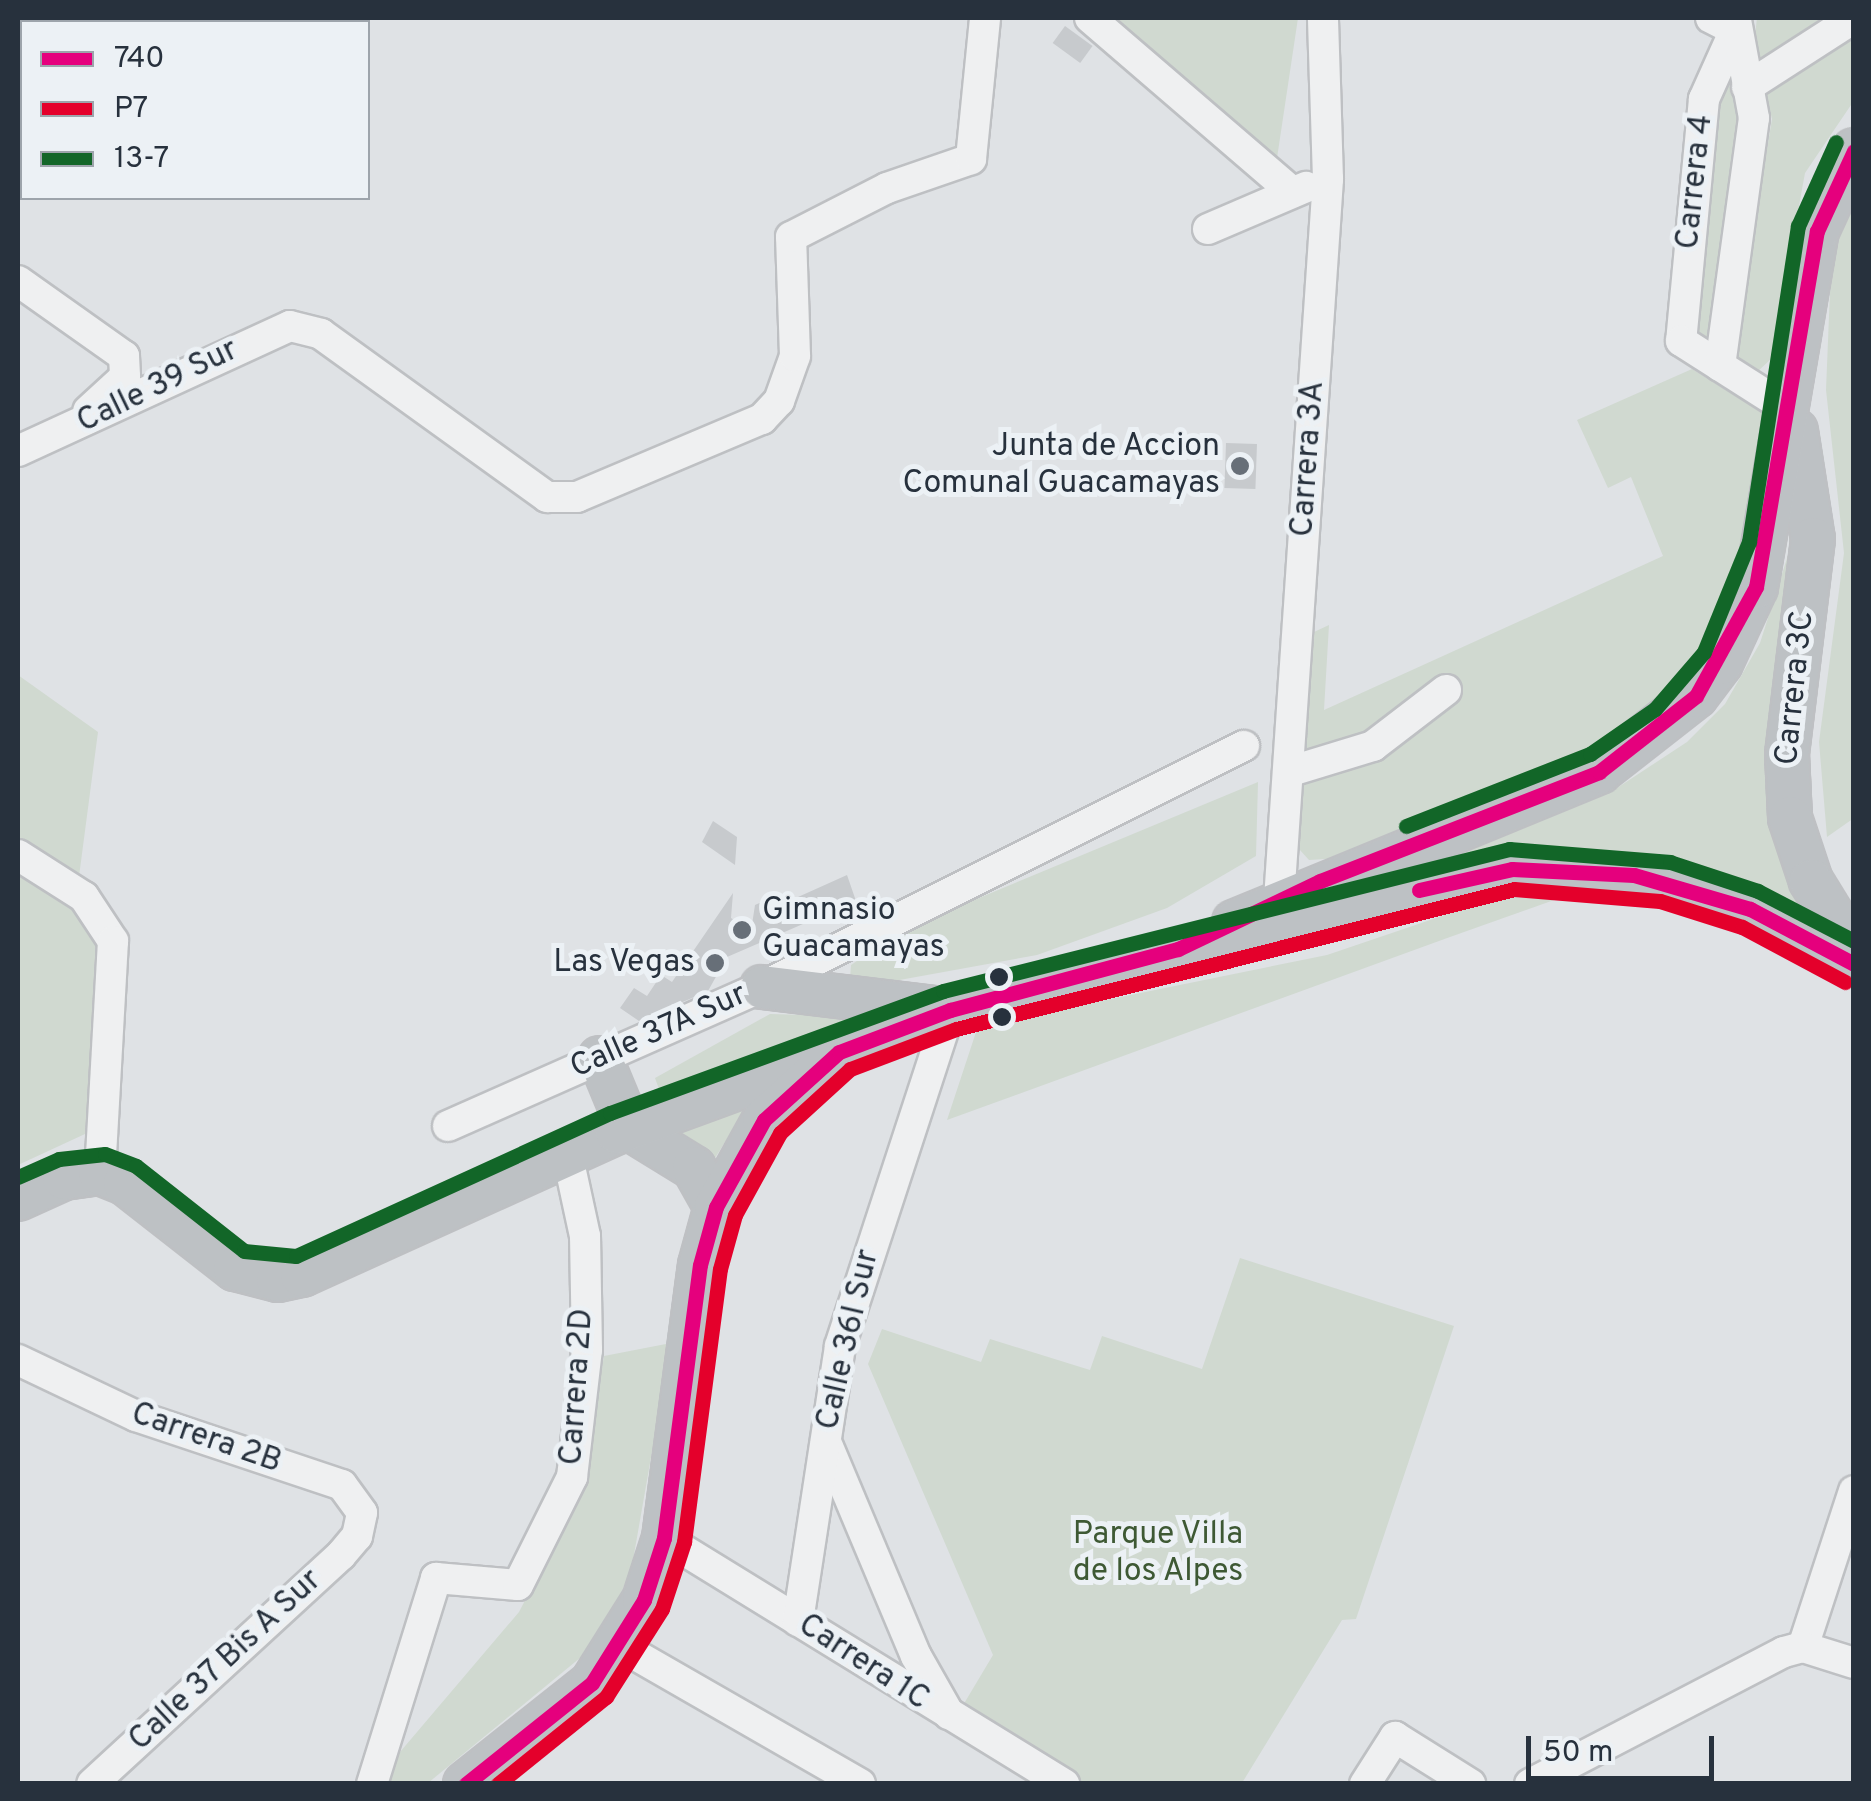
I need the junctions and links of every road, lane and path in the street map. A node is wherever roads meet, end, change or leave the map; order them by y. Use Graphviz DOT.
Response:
graph roads {
  1 [pos="985,18"];
  2 [pos="1090,18"];
  3 [pos="1323,18"];
  4 [pos="1854,18"];
  5 [pos="1728,22"];
  6 [pos="1747,87"];
  7 [pos="1854,150"];
  8 [pos="1328,178"];
  9 [pos="1292,192"];
  10 [pos="1208,229"];
  11 [pos="18,281"];
  12 [pos="1720,366"];
  13 [pos="1791,412"];
  14 [pos="91,419"];
  15 [pos="18,451"];
  16 [pos="1446,690"];
  17 [pos="1244,746"];
  18 [pos="1288,772"];
  19 [pos="18,855"];
  20 [pos="1279,900"];
  21 [pos="1178,948"];
  22 [pos="1854,951"];
  23 [pos="1854,964"];
  24 [pos="762,987"];
  25 [pos="950,1010"];
  26 [pos="839,1052"];
  27 [pos="600,1058"];
  28 [pos="448,1126"];
  29 [pos="629,1128"];
  30 [pos="567,1152"];
  31 [pos="100,1172"];
  32 [pos="18,1199"];
  33 [pos="716,1207"];
  34 [pos="18,1360"];
  35 [pos="826,1440"];
  36 [pos="1854,1492"];
  37 [pos="357,1536"];
  38 [pos="664,1538"];
  39 [pos="798,1622"];
  40 [pos="620,1646"];
  41 [pos="1803,1647"];
  42 [pos="1854,1663"];
  43 [pos="953,1721"];
  44 [pos="367,1778"];
  45 [pos="95,1782"];
  46 [pos="465,1784"];
  47 [pos="860,1784"];
  48 [pos="1064,1784"];
  49 [pos="1365,1784"];
  50 [pos="1470,1784"];
  51 [pos="1530,1784"];
  1 -- 14 [label="street, Calle 39 Sur"];
  2 -- 9 [label="street"];
  3 -- 8 [label="street, Carrera 3A"];
  4 -- 6 [label="street"];
  5 -- 6 [label="street"];
  5 -- 12 [label="street, Carrera 4"];
  6 -- 12 [label="street"];
  7 -- 13 [label="main road"];
  8 -- 9 [label="street"];
  8 -- 18 [label="street, Carrera 3A"];
  9 -- 10 [label="street"];
  11 -- 14 [label="street"];
  12 -- 13 [label="street"];
  13 -- 20 [label="main road"];
  13 -- 22 [label="main road, Carrera 3C"];
  14 -- 15 [label="street, Calle 39 Sur"];
  16 -- 18 [label="street"];
  17 -- 24 [label="street, Calle 37A Sur"];
  18 -- 20 [label="street, Carrera 3A"];
  19 -- 31 [label="street"];
  20 -- 21 [label="main road"];
  21 -- 23 [label="main road"];
  21 -- 25 [label="main road"];
  24 -- 25 [label="main road"];
  24 -- 27 [label="street, Calle 37A Sur"];
  25 -- 26 [label="main road"];
  25 -- 35 [label="street, Calle 36I Sur"];
  26 -- 29 [label="main road"];
  26 -- 33 [label="main road"];
  27 -- 28 [label="street, Calle 37A Sur"];
  27 -- 29 [label="main road"];
  29 -- 30 [label="main road"];
  29 -- 33 [label="main road"];
  30 -- 31 [label="main road"];
  30 -- 44 [label="street, Carrera 2D"];
  31 -- 32 [label="main road"];
  33 -- 38 [label="main road"];
  34 -- 37 [label="street, Carrera 2B"];
  35 -- 39 [label="street, Calle 36I Sur"];
  35 -- 43 [label="street"];
  36 -- 41 [label="street"];
  37 -- 45 [label="street, Calle 37 Bis A Sur"];
  38 -- 39 [label="street, Carrera 1C"];
  38 -- 40 [label="main road"];
  39 -- 43 [label="street, Carrera 1C"];
  40 -- 46 [label="main road"];
  40 -- 47 [label="street"];
  41 -- 42 [label="street"];
  41 -- 51 [label="street"];
  43 -- 48 [label="street, Carrera 1C"];
  49 -- 50 [label="street"];
}
